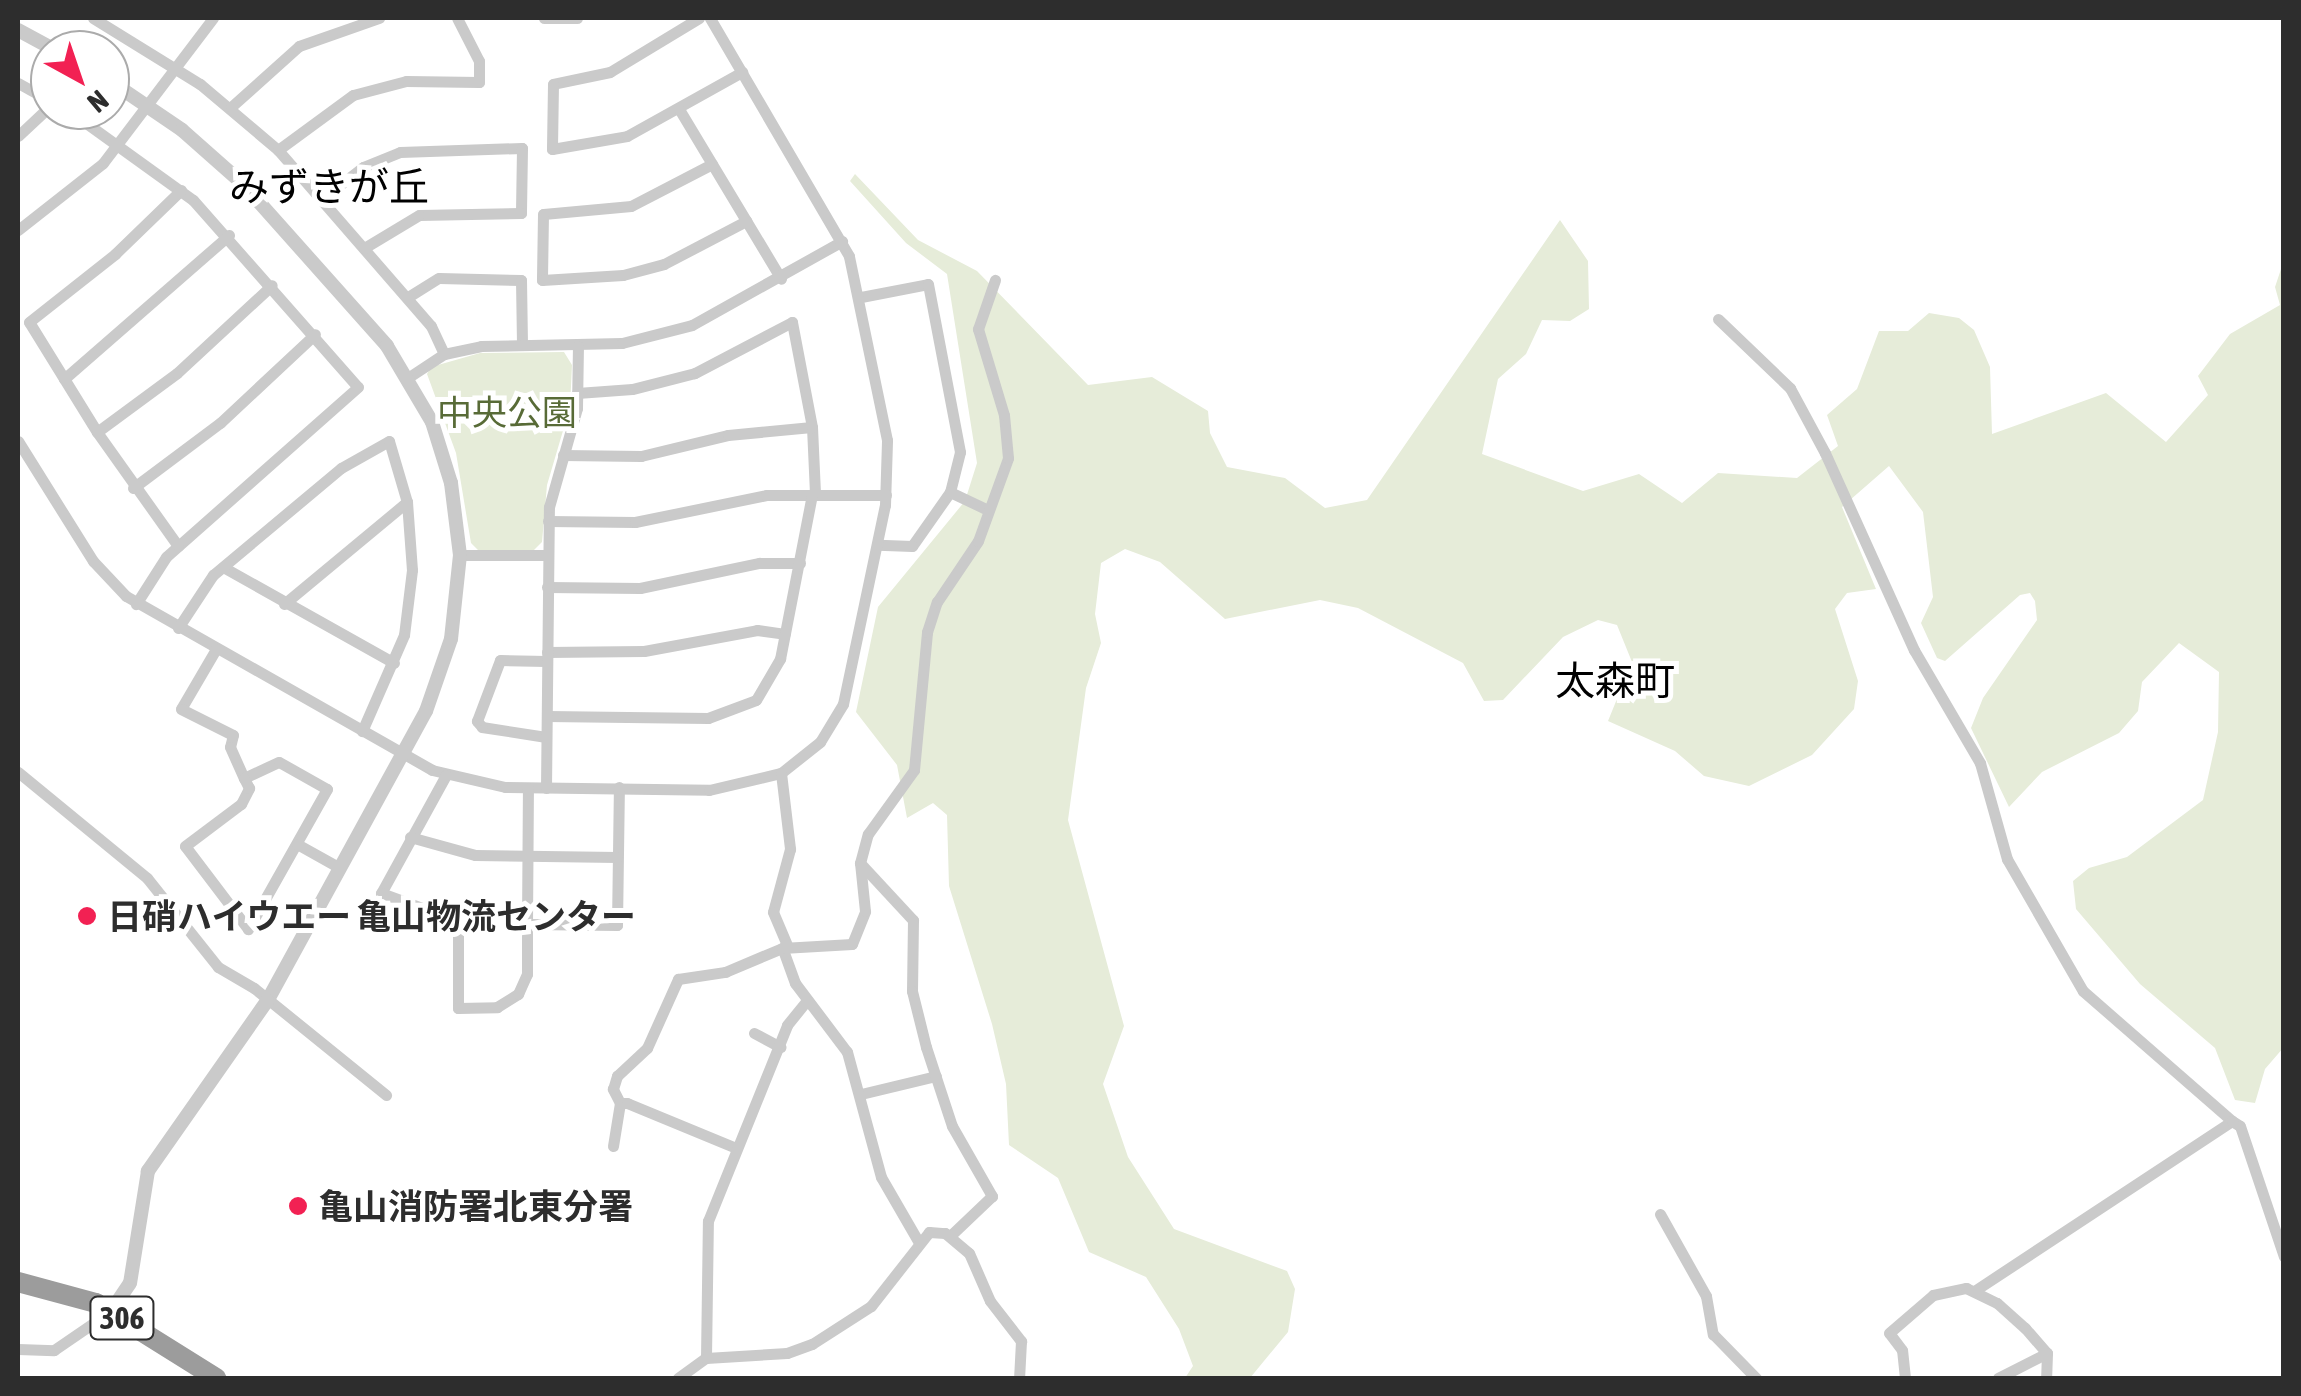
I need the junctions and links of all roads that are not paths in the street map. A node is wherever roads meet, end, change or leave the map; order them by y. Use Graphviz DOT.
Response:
graph roads {
  1 [pos="94,18"];
  2 [pos="213,18"];
  3 [pos="379,18"];
  4 [pos="458,18"];
  5 [pos="544,18"];
  6 [pos="577,18"];
  7 [pos="700,18"];
  8 [pos="710,18"];
  9 [pos="175,68"];
  10 [pos="742,72"];
  11 [pos="130,93"];
  12 [pos="147,104"];
  13 [pos="231,107"];
  14 [pos="680,109"];
  15 [pos="101,130"];
  16 [pos="121,142"];
  17 [pos="278,150"];
  18 [pos="712,164"];
  19 [pos="181,190"];
  20 [pos="322,199"];
  21 [pos="746,221"];
  22 [pos="18,230"];
  23 [pos="228,235"];
  24 [pos="842,241"];
  25 [pos="364,248"];
  26 [pos="781,279"];
  27 [pos="995,280"];
  28 [pos="272,285"];
  29 [pos="408,297"];
  30 [pos="861,297"];
  31 [pos="1718,319"];
  32 [pos="315,334"];
  33 [pos="522,345"];
  34 [pos="578,346"];
  35 [pos="444,354"];
  36 [pos="409,377"];
  37 [pos="64,380"];
  38 [pos="577,394"];
  39 [pos="812,427"];
  40 [pos="97,432"];
  41 [pos="18,441"];
  42 [pos="563,455"];
  43 [pos="133,488"];
  44 [pos="950,492"];
  45 [pos="814,494"];
  46 [pos="886,495"];
  47 [pos="406,502"];
  48 [pos="988,510"];
  49 [pos="548,521"];
  50 [pos="878,544"];
  51 [pos="178,546"];
  52 [pos="547,555"];
  53 [pos="460,556"];
  54 [pos="800,562"];
  55 [pos="223,567"];
  56 [pos="548,587"];
  57 [pos="136,604"];
  58 [pos="284,604"];
  59 [pos="178,628"];
  60 [pos="785,634"];
  61 [pos="216,648"];
  62 [pos="546,656"];
  63 [pos="394,663"];
  64 [pos="547,716"];
  65 [pos="362,731"];
  66 [pos="546,737"];
  67 [pos="402,754"];
  68 [pos="18,772"];
  69 [pos="446,774"];
  70 [pos="781,774"];
  71 [pos="244,778"];
  72 [pos="619,787"];
  73 [pos="528,788"];
  74 [pos="546,788"];
  75 [pos="410,837"];
  76 [pos="297,844"];
  77 [pos="526,856"];
  78 [pos="617,857"];
  79 [pos="860,863"];
  80 [pos="340,868"];
  81 [pos="528,924"];
  82 [pos="784,946"];
  83 [pos="807,1000"];
  84 [pos="267,1001"];
  85 [pos="754,1033"];
  86 [pos="780,1047"];
  87 [pos="936,1076"];
  88 [pos="861,1094"];
  89 [pos="386,1095"];
  90 [pos="620,1103"];
  91 [pos="2232,1121"];
  92 [pos="613,1146"];
  93 [pos="736,1148"];
  94 [pos="1660,1214"];
  95 [pos="950,1236"];
  96 [pos="918,1241"];
  97 [pos="2284,1257"];
  98 [pos="18,1282"];
  99 [pos="1976,1290"];
  100 [pos="111,1311"];
  101 [pos="18,1349"];
  102 [pos="2047,1353"];
  103 [pos="706,1358"];
  104 [pos="216,1378"];
  105 [pos="678,1378"];
  106 [pos="1019,1378"];
  107 [pos="1756,1378"];
  108 [pos="1906,1378"];
  109 [pos="1998,1378"];
  110 [pos="2046,1378"];
  1 -- 9 [label="street"];
  2 -- 9 [label="street"];
  3 -- 13 [label="street"];
  4 -- 17 [label="street"];
  5 -- 6 [label="street"];
  7 -- 14 [label="street"];
  8 -- 10 [label="street"];
  9 -- 12 [label="street"];
  9 -- 13 [label="street"];
  10 -- 14 [label="street"];
  10 -- 24 [label="street"];
  11 -- 12 [label="street"];
  12 -- 16 [label="street"];
  12 -- 36 [label="street"];
  13 -- 17 [label="street"];
  14 -- 18 [label="street"];
  15 -- 16 [label="street"];
  16 -- 19 [label="street"];
  16 -- 22 [label="street"];
  17 -- 20 [label="street"];
  18 -- 21 [label="street"];
  18 -- 21 [label="street"];
  19 -- 23 [label="street"];
  19 -- 37 [label="street"];
  20 -- 25 [label="street"];
  20 -- 25 [label="street"];
  21 -- 26 [label="street"];
  23 -- 28 [label="street"];
  23 -- 37 [label="street"];
  24 -- 26 [label="street"];
  24 -- 30 [label="street"];
  25 -- 29 [label="street"];
  26 -- 34 [label="street"];
  27 -- 48 [label="street"];
  28 -- 32 [label="street"];
  28 -- 40 [label="street"];
  29 -- 33 [label="street"];
  29 -- 35 [label="street"];
  30 -- 44 [label="street"];
  30 -- 46 [label="street"];
  31 -- 91 [label="street"];
  32 -- 43 [label="street"];
  32 -- 51 [label="street"];
  33 -- 34 [label="street"];
  33 -- 35 [label="street"];
  34 -- 38 [label="street"];
  35 -- 36 [label="street"];
  36 -- 53 [label="street"];
  37 -- 40 [label="street"];
  38 -- 39 [label="street"];
  38 -- 42 [label="street"];
  39 -- 42 [label="street"];
  39 -- 45 [label="street"];
  40 -- 43 [label="street"];
  41 -- 57 [label="street"];
  42 -- 49 [label="street"];
  43 -- 51 [label="street"];
  44 -- 48 [label="street"];
  44 -- 50 [label="street"];
  45 -- 46 [label="street"];
  45 -- 49 [label="street"];
  45 -- 54 [label="street"];
  46 -- 50 [label="street"];
  47 -- 55 [label="street"];
  47 -- 58 [label="street"];
  47 -- 63 [label="street"];
  48 -- 79 [label="street"];
  49 -- 52 [label="street"];
  50 -- 70 [label="street"];
  51 -- 57 [label="street"];
  52 -- 53 [label="street"];
  52 -- 56 [label="street"];
  53 -- 67 [label="street"];
  54 -- 56 [label="street"];
  54 -- 60 [label="street"];
  55 -- 58 [label="street"];
  55 -- 59 [label="street"];
  56 -- 62 [label="street"];
  57 -- 59 [label="street"];
  58 -- 63 [label="street"];
  59 -- 61 [label="street"];
  60 -- 62 [label="street"];
  60 -- 64 [label="street"];
  61 -- 65 [label="street"];
  61 -- 71 [label="street"];
  62 -- 64 [label="street"];
  62 -- 66 [label="street"];
  63 -- 65 [label="street"];
  64 -- 66 [label="street"];
  65 -- 67 [label="street"];
  66 -- 74 [label="street"];
  67 -- 69 [label="street"];
  67 -- 80 [label="street"];
  68 -- 84 [label="street"];
  69 -- 73 [label="street"];
  69 -- 75 [label="street"];
  70 -- 72 [label="street"];
  70 -- 82 [label="street"];
  71 -- 76 [label="street"];
  71 -- 76 [label="street"];
  72 -- 74 [label="street"];
  72 -- 78 [label="street"];
  73 -- 74 [label="street"];
  73 -- 77 [label="street"];
  75 -- 77 [label="street"];
  75 -- 81 [label="street"];
  76 -- 80 [label="street"];
  77 -- 78 [label="street"];
  77 -- 81 [label="street"];
  78 -- 81 [label="street"];
  79 -- 82 [label="street"];
  79 -- 87 [label="street"];
  80 -- 84 [label="street"];
  82 -- 83 [label="street"];
  82 -- 90 [label="street"];
  83 -- 86 [label="street"];
  83 -- 88 [label="street"];
  84 -- 89 [label="street"];
  84 -- 100 [label="street"];
  85 -- 86 [label="street"];
  86 -- 93 [label="street"];
  87 -- 88 [label="street"];
  87 -- 95 [label="street"];
  88 -- 96 [label="street"];
  90 -- 92 [label="street"];
  90 -- 93 [label="street"];
  91 -- 97 [label="street"];
  91 -- 99 [label="street"];
  93 -- 103 [label="street"];
  94 -- 107 [label="street"];
  95 -- 96 [label="street"];
  95 -- 106 [label="street"];
  96 -- 103 [label="street"];
  98 -- 100 [label="highway, 306"];
  99 -- 102 [label="street"];
  99 -- 108 [label="street"];
  100 -- 101 [label="street"];
  100 -- 104 [label="highway, 306"];
  102 -- 109 [label="street"];
  102 -- 110 [label="street"];
  103 -- 105 [label="street"];
}
